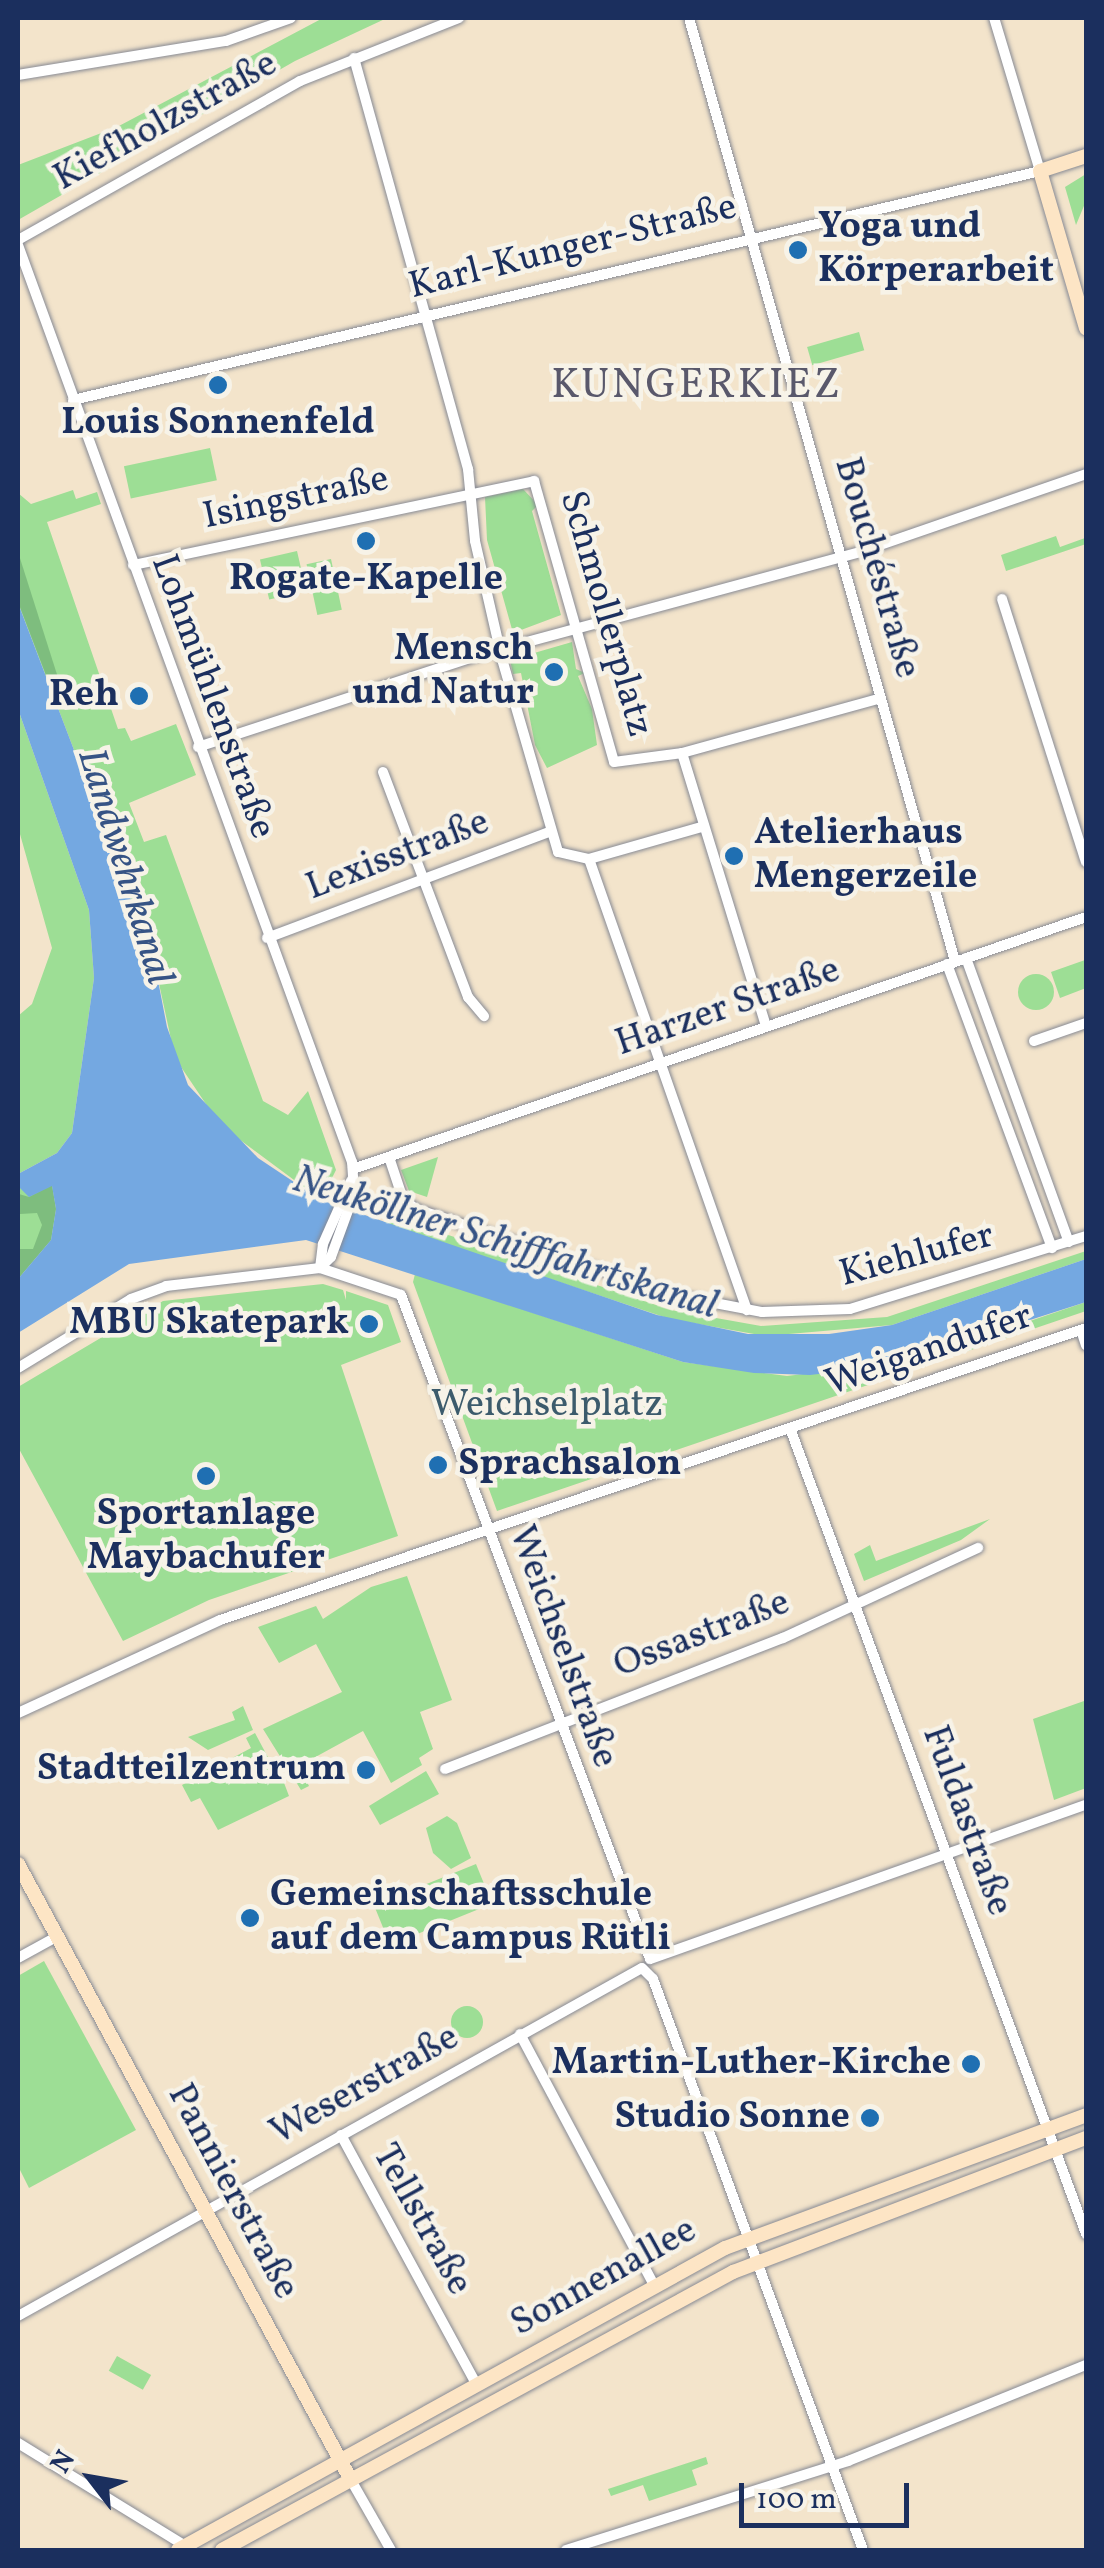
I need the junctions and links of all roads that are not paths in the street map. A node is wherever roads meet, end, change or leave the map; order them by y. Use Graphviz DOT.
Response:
graph roads {
  1 [pos="291,18"];
  2 [pos="458,18"];
  3 [pos="690,18"];
  4 [pos="994,18"];
  5 [pos="354,58"];
  6 [pos="18,75"];
  7 [pos="1086,156"];
  8 [pos="1040,171"];
  9 [pos="752,238"];
  10 [pos="18,242"];
  11 [pos="426,318"];
  12 [pos="1086,328"];
  13 [pos="74,400"];
  14 [pos="1086,474"];
  15 [pos="472,492"];
  16 [pos="842,555"];
  17 [pos="133,565"];
  18 [pos="1002,599"];
  19 [pos="577,628"];
  20 [pos="500,649"];
  21 [pos="881,698"];
  22 [pos="198,747"];
  23 [pos="682,753"];
  24 [pos="383,772"];
  25 [pos="701,827"];
  26 [pos="551,830"];
  27 [pos="590,859"];
  28 [pos="1086,862"];
  29 [pos="423,880"];
  30 [pos="1086,917"];
  31 [pos="267,938"];
  32 [pos="956,961"];
  33 [pos="484,1016"];
  34 [pos="1086,1023"];
  35 [pos="766,1026"];
  36 [pos="1034,1041"];
  37 [pos="656,1064"];
  38 [pos="389,1157"];
  39 [pos="352,1174"];
  40 [pos="1086,1236"];
  41 [pos="1069,1242"];
  42 [pos="1052,1248"];
  43 [pos="320,1268"];
  44 [pos="747,1310"];
  45 [pos="1084,1329"];
  46 [pos="1086,1346"];
  47 [pos="18,1368"];
  48 [pos="790,1428"];
  49 [pos="486,1528"];
  50 [pos="978,1548"];
  51 [pos="854,1602"];
  52 [pos="18,1713"];
  53 [pos="558,1722"];
  54 [pos="445,1770"];
  55 [pos="1086,1805"];
  56 [pos="948,1856"];
  57 [pos="18,1864"];
  58 [pos="56,1937"];
  59 [pos="18,1958"];
  60 [pos="520,2034"];
  61 [pos="1086,2115"];
  62 [pos="1048,2129"];
  63 [pos="340,2135"];
  64 [pos="1086,2138"];
  65 [pos="1056,2150"];
  66 [pos="206,2211"];
  67 [pos="1086,2234"];
  68 [pos="748,2238"];
  69 [pos="757,2262"];
  70 [pos="655,2287"];
  71 [pos="18,2316"];
  72 [pos="1086,2364"];
  73 [pos="476,2386"];
  74 [pos="380,2437"];
  75 [pos="18,2443"];
  76 [pos="392,2458"];
  77 [pos="340,2460"];
  78 [pos="833,2466"];
  79 [pos="351,2480"];
  80 [pos="185,2549"];
  81 [pos="222,2550"];
  82 [pos="391,2550"];
  83 [pos="566,2550"];
  84 [pos="864,2550"];
  1 -- 6 [label="street"];
  2 -- 5 [label="street, Kiefholzstraße"];
  3 -- 9 [label="street, Bouchéstraße"];
  4 -- 8 [label="street"];
  5 -- 10 [label="street, Kiefholzstraße"];
  5 -- 11 [label="street"];
  7 -- 8 [label="main road, Karl-Kunger-Straße"];
  8 -- 9 [label="street, Karl-Kunger-Straße"];
  8 -- 12 [label="main road"];
  9 -- 11 [label="street, Karl-Kunger-Straße"];
  9 -- 16 [label="street, Bouchéstraße"];
  10 -- 13 [label="street, Lohmühlenstraße"];
  11 -- 13 [label="street, Karl-Kunger-Straße"];
  11 -- 15 [label="street"];
  13 -- 17 [label="street, Lohmühlenstraße"];
  14 -- 16 [label="street"];
  15 -- 17 [label="street, Isingstraße"];
  15 -- 19 [label="street, Schmollerplatz"];
  15 -- 20 [label="street"];
  16 -- 19 [label="street"];
  16 -- 21 [label="street, Bouchéstraße"];
  17 -- 22 [label="street, Lohmühlenstraße"];
  18 -- 28 [label="street"];
  19 -- 20 [label="street"];
  19 -- 23 [label="street, Schmollerplatz"];
  20 -- 22 [label="street"];
  20 -- 26 [label="street"];
  21 -- 23 [label="street"];
  21 -- 32 [label="street, Bouchéstraße"];
  22 -- 31 [label="street, Lohmühlenstraße"];
  23 -- 25 [label="street, Schmollerplatz"];
  24 -- 29 [label="street"];
  25 -- 27 [label="street"];
  25 -- 35 [label="street, Schmollerplatz"];
  26 -- 27 [label="street"];
  26 -- 29 [label="street, Lexisstraße"];
  27 -- 37 [label="street"];
  29 -- 31 [label="street, Lexisstraße"];
  29 -- 33 [label="street"];
  30 -- 32 [label="street, Harzer Straße"];
  31 -- 39 [label="street, Lohmühlenstraße"];
  32 -- 35 [label="street, Harzer Straße"];
  32 -- 41 [label="street, Bouchéstraße"];
  32 -- 42 [label="street, Bouchéstraße"];
  34 -- 36 [label="street"];
  35 -- 37 [label="street, Harzer Straße"];
  37 -- 38 [label="street, Harzer Straße"];
  37 -- 44 [label="street"];
  38 -- 39 [label="street, Harzer Straße"];
  38 -- 44 [label="street, Kiehlufer"];
  39 -- 43 [label="street"];
  40 -- 41 [label="street, Kiehlufer"];
  41 -- 42 [label="street, Kiehlufer"];
  42 -- 44 [label="street, Kiehlufer"];
  43 -- 47 [label="street"];
  43 -- 49 [label="street, Weichselstraße"];
  45 -- 46 [label="street"];
  45 -- 48 [label="street, Weigandufer"];
  48 -- 49 [label="street"];
  48 -- 51 [label="street, Fuldastraße"];
  49 -- 52 [label="street"];
  49 -- 53 [label="street, Weichselstraße"];
  50 -- 51 [label="street, Ossastraße"];
  51 -- 53 [label="street, Ossastraße"];
  51 -- 56 [label="street, Fuldastraße"];
  53 -- 54 [label="street, Ossastraße"];
  53 -- 56 [label="street, Weichselstraße"];
  55 -- 56 [label="street"];
  56 -- 62 [label="street, Fuldastraße"];
  57 -- 58 [label="main road, Pannierstraße"];
  58 -- 59 [label="street"];
  58 -- 66 [label="main road, Pannierstraße"];
  60 -- 63 [label="street, Weserstraße"];
  60 -- 68 [label="street, Weserstraße"];
  60 -- 70 [label="street"];
  61 -- 62 [label="main road, Sonnenallee"];
  62 -- 65 [label="street, Fuldastraße"];
  62 -- 68 [label="main road, Sonnenallee"];
  63 -- 66 [label="street, Weserstraße"];
  63 -- 73 [label="street, Tellstraße"];
  64 -- 65 [label="main road, Sonnenallee"];
  65 -- 67 [label="street, Fuldastraße"];
  65 -- 69 [label="main road, Sonnenallee"];
  66 -- 71 [label="street, Weserstraße"];
  66 -- 77 [label="main road, Pannierstraße"];
  68 -- 69 [label="street"];
  68 -- 70 [label="main road, Sonnenallee"];
  69 -- 76 [label="main road, Sonnenallee"];
  69 -- 78 [label="street"];
  70 -- 73 [label="main road, Sonnenallee"];
  72 -- 78 [label="street"];
  73 -- 74 [label="main road, Sonnenallee"];
  74 -- 76 [label="main road"];
  74 -- 77 [label="main road, Sonnenallee"];
  75 -- 80 [label="street"];
  76 -- 79 [label="main road, Sonnenallee"];
  77 -- 79 [label="main road, Pannierstraße"];
  77 -- 80 [label="main road, Sonnenallee"];
  78 -- 83 [label="street"];
  78 -- 84 [label="street"];
  79 -- 81 [label="main road, Sonnenallee"];
  79 -- 82 [label="street, Pannierstraße"];
}
